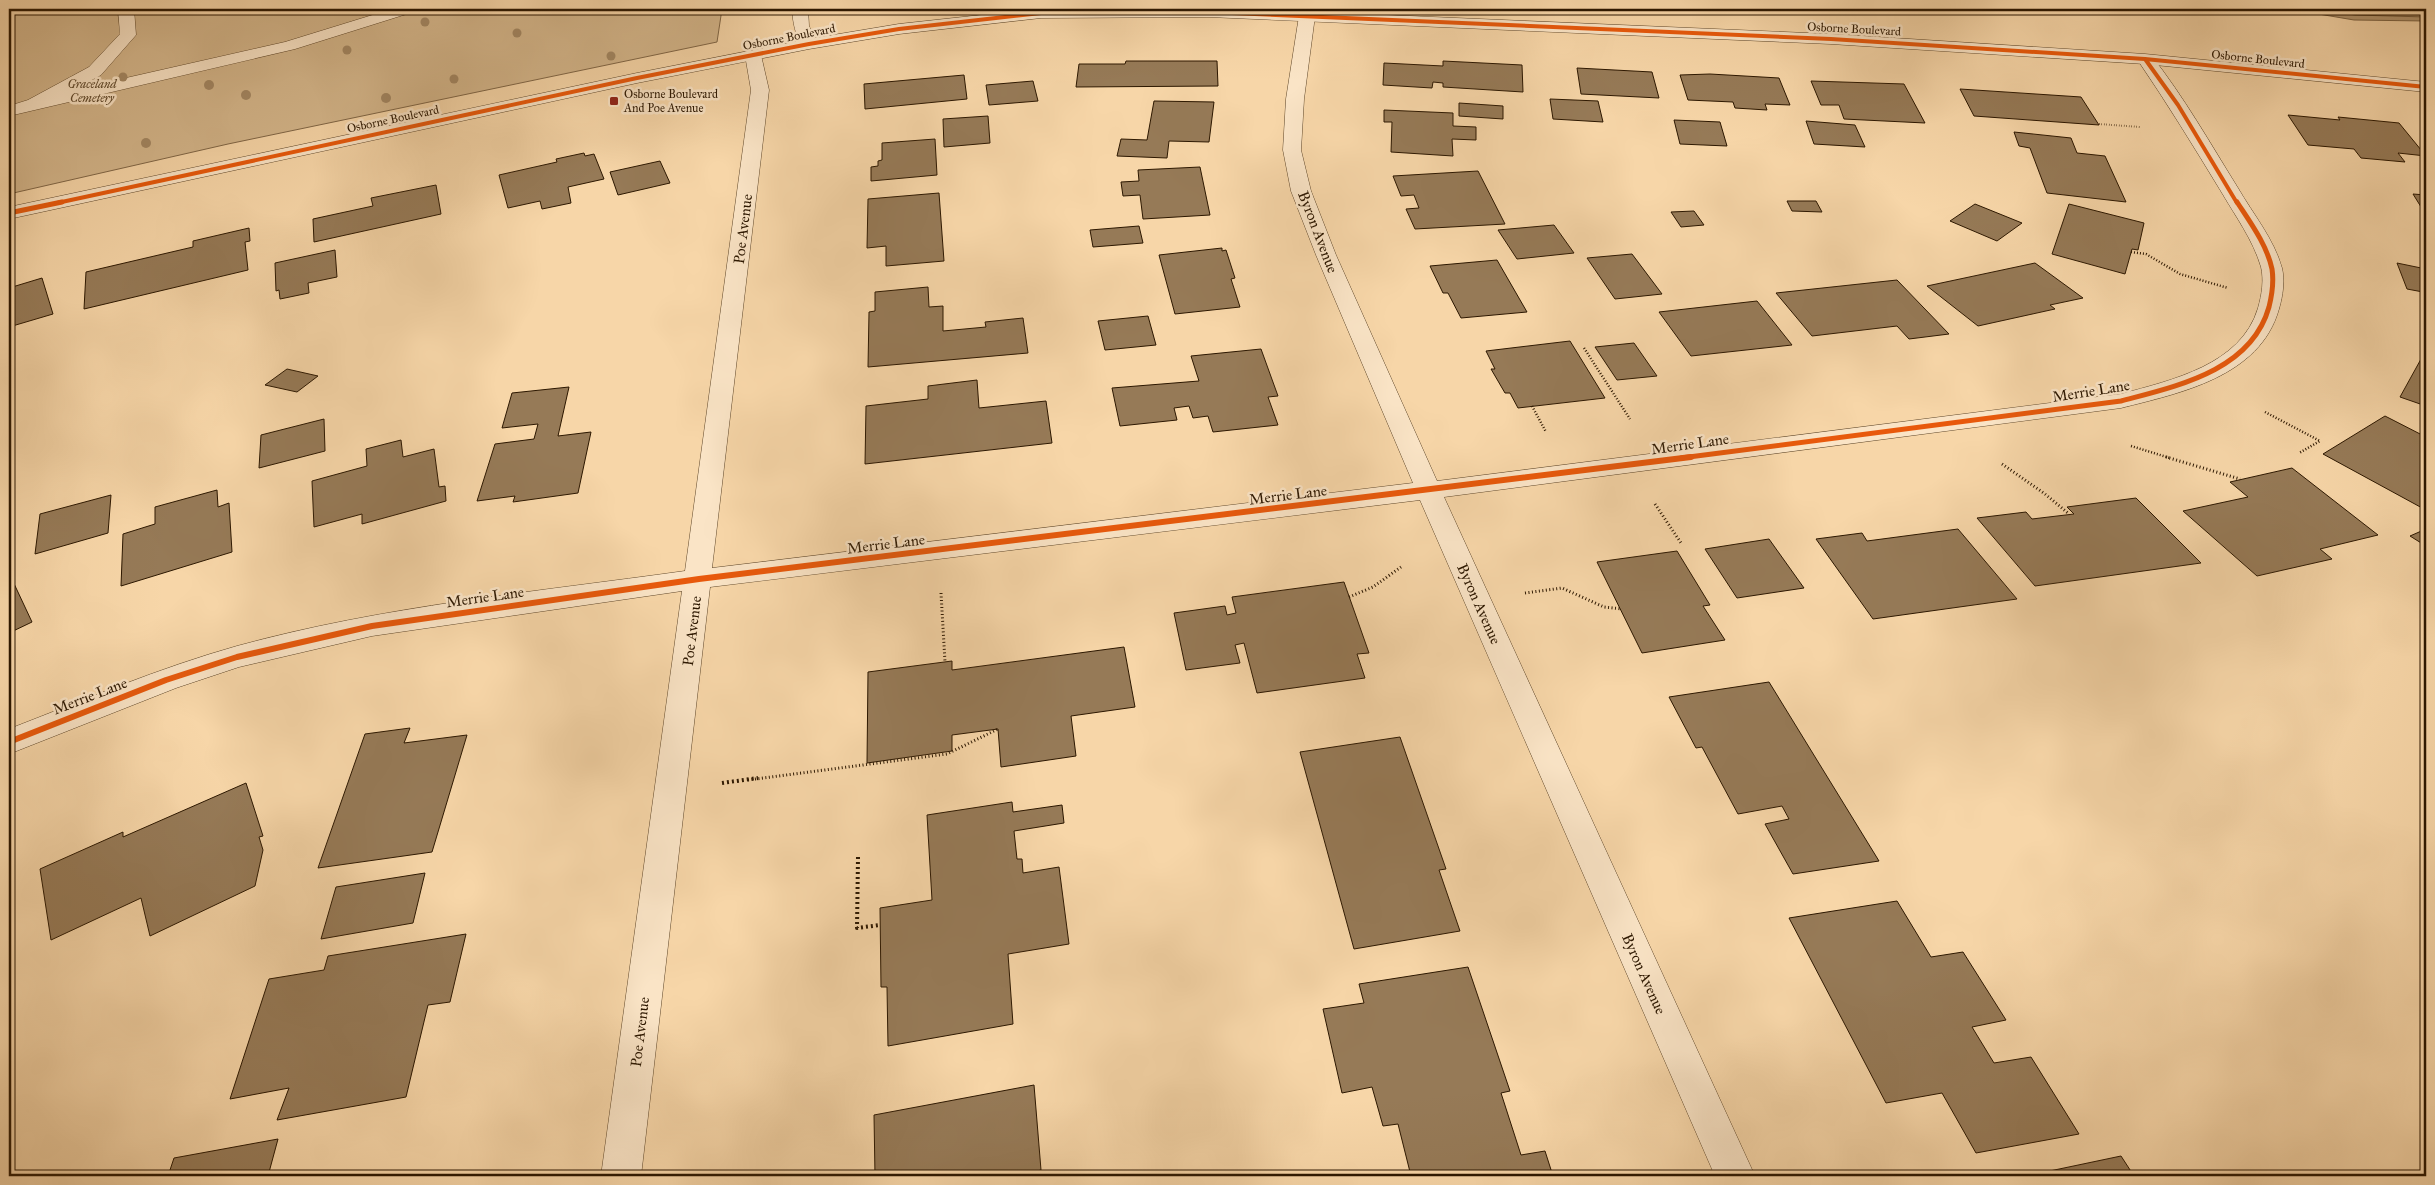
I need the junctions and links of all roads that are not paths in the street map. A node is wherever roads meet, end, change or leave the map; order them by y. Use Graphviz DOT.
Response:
graph roads {
  1 [pos="126,9"];
  2 [pos="407,9"];
  3 [pos="800,9"];
  4 [pos="1307,16"];
  5 [pos="809,44"];
  6 [pos="753,55"];
  7 [pos="2145,59"];
  8 [pos="2426,87"];
  9 [pos="34,104"];
  10 [pos="9,111"];
  11 [pos="9,212"];
  12 [pos="1429,490"];
  13 [pos="699,579"];
  14 [pos="9,742"];
  15 [pos="621,1176"];
  16 [pos="1735,1176"];
  1 -- 9 [label="street"];
  2 -- 9 [label="street"];
  3 -- 5 [label="street"];
  4 -- 5 [label="street, Osborne Boulevard"];
  4 -- 7 [label="street, Osborne Boulevard"];
  4 -- 12 [label="street, Byron Avenue"];
  5 -- 6 [label="street, Osborne Boulevard"];
  6 -- 11 [label="street, Osborne Boulevard"];
  6 -- 13 [label="street, Poe Avenue"];
  7 -- 8 [label="street, Osborne Boulevard"];
  7 -- 12 [label="street, Merrie Lane"];
  9 -- 10 [label="street"];
  12 -- 13 [label="street, Merrie Lane"];
  12 -- 16 [label="street, Byron Avenue"];
  13 -- 14 [label="street, Merrie Lane"];
  13 -- 15 [label="street, Poe Avenue"];
}
